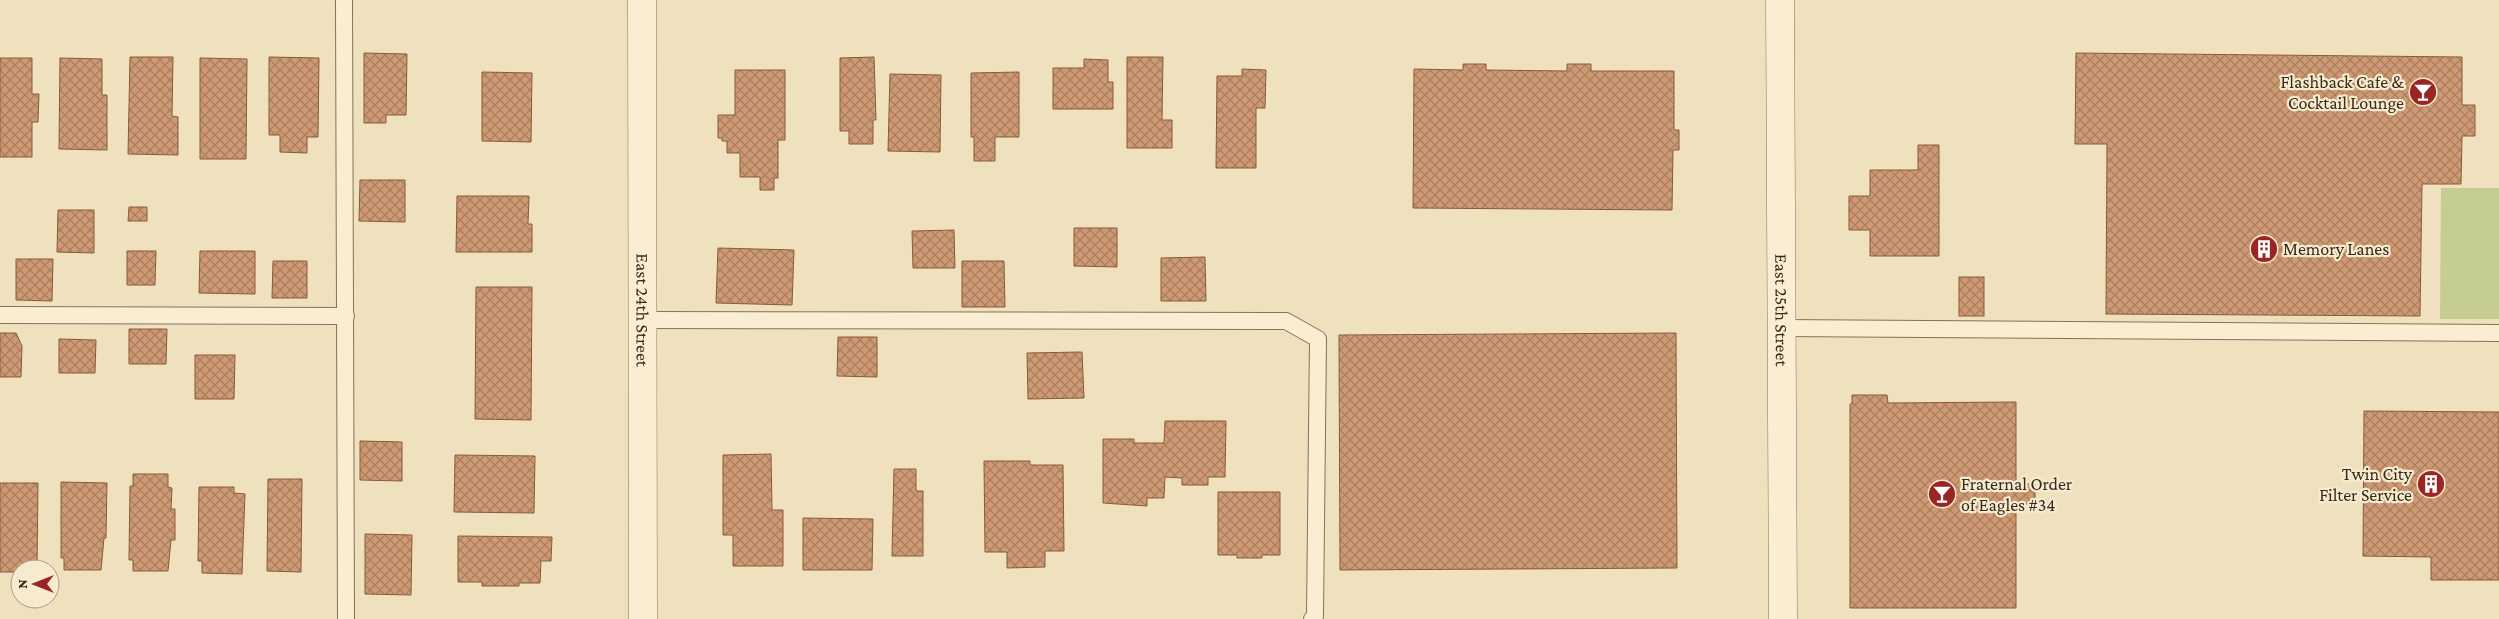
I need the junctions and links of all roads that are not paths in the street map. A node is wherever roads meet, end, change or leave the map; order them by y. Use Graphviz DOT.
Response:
graph roads {
  1 [pos="344,0"];
  2 [pos="642,0"];
  3 [pos="1780,0"];
  4 [pos="0,314"];
  5 [pos="346,316"];
  6 [pos="642,320"];
  7 [pos="1780,328"];
  8 [pos="2499,333"];
  9 [pos="346,619"];
  10 [pos="644,619"];
  11 [pos="1312,619"];
  12 [pos="1783,619"];
  1 -- 5 [label="lane"];
  2 -- 6 [label="street, East 24th Street"];
  3 -- 7 [label="street, East 25th Street"];
  4 -- 5 [label="lane"];
  5 -- 9 [label="lane"];
  6 -- 10 [label="street, East 24th Street"];
  6 -- 11 [label="lane"];
  7 -- 8 [label="lane"];
  7 -- 12 [label="street, East 25th Street"];
}
